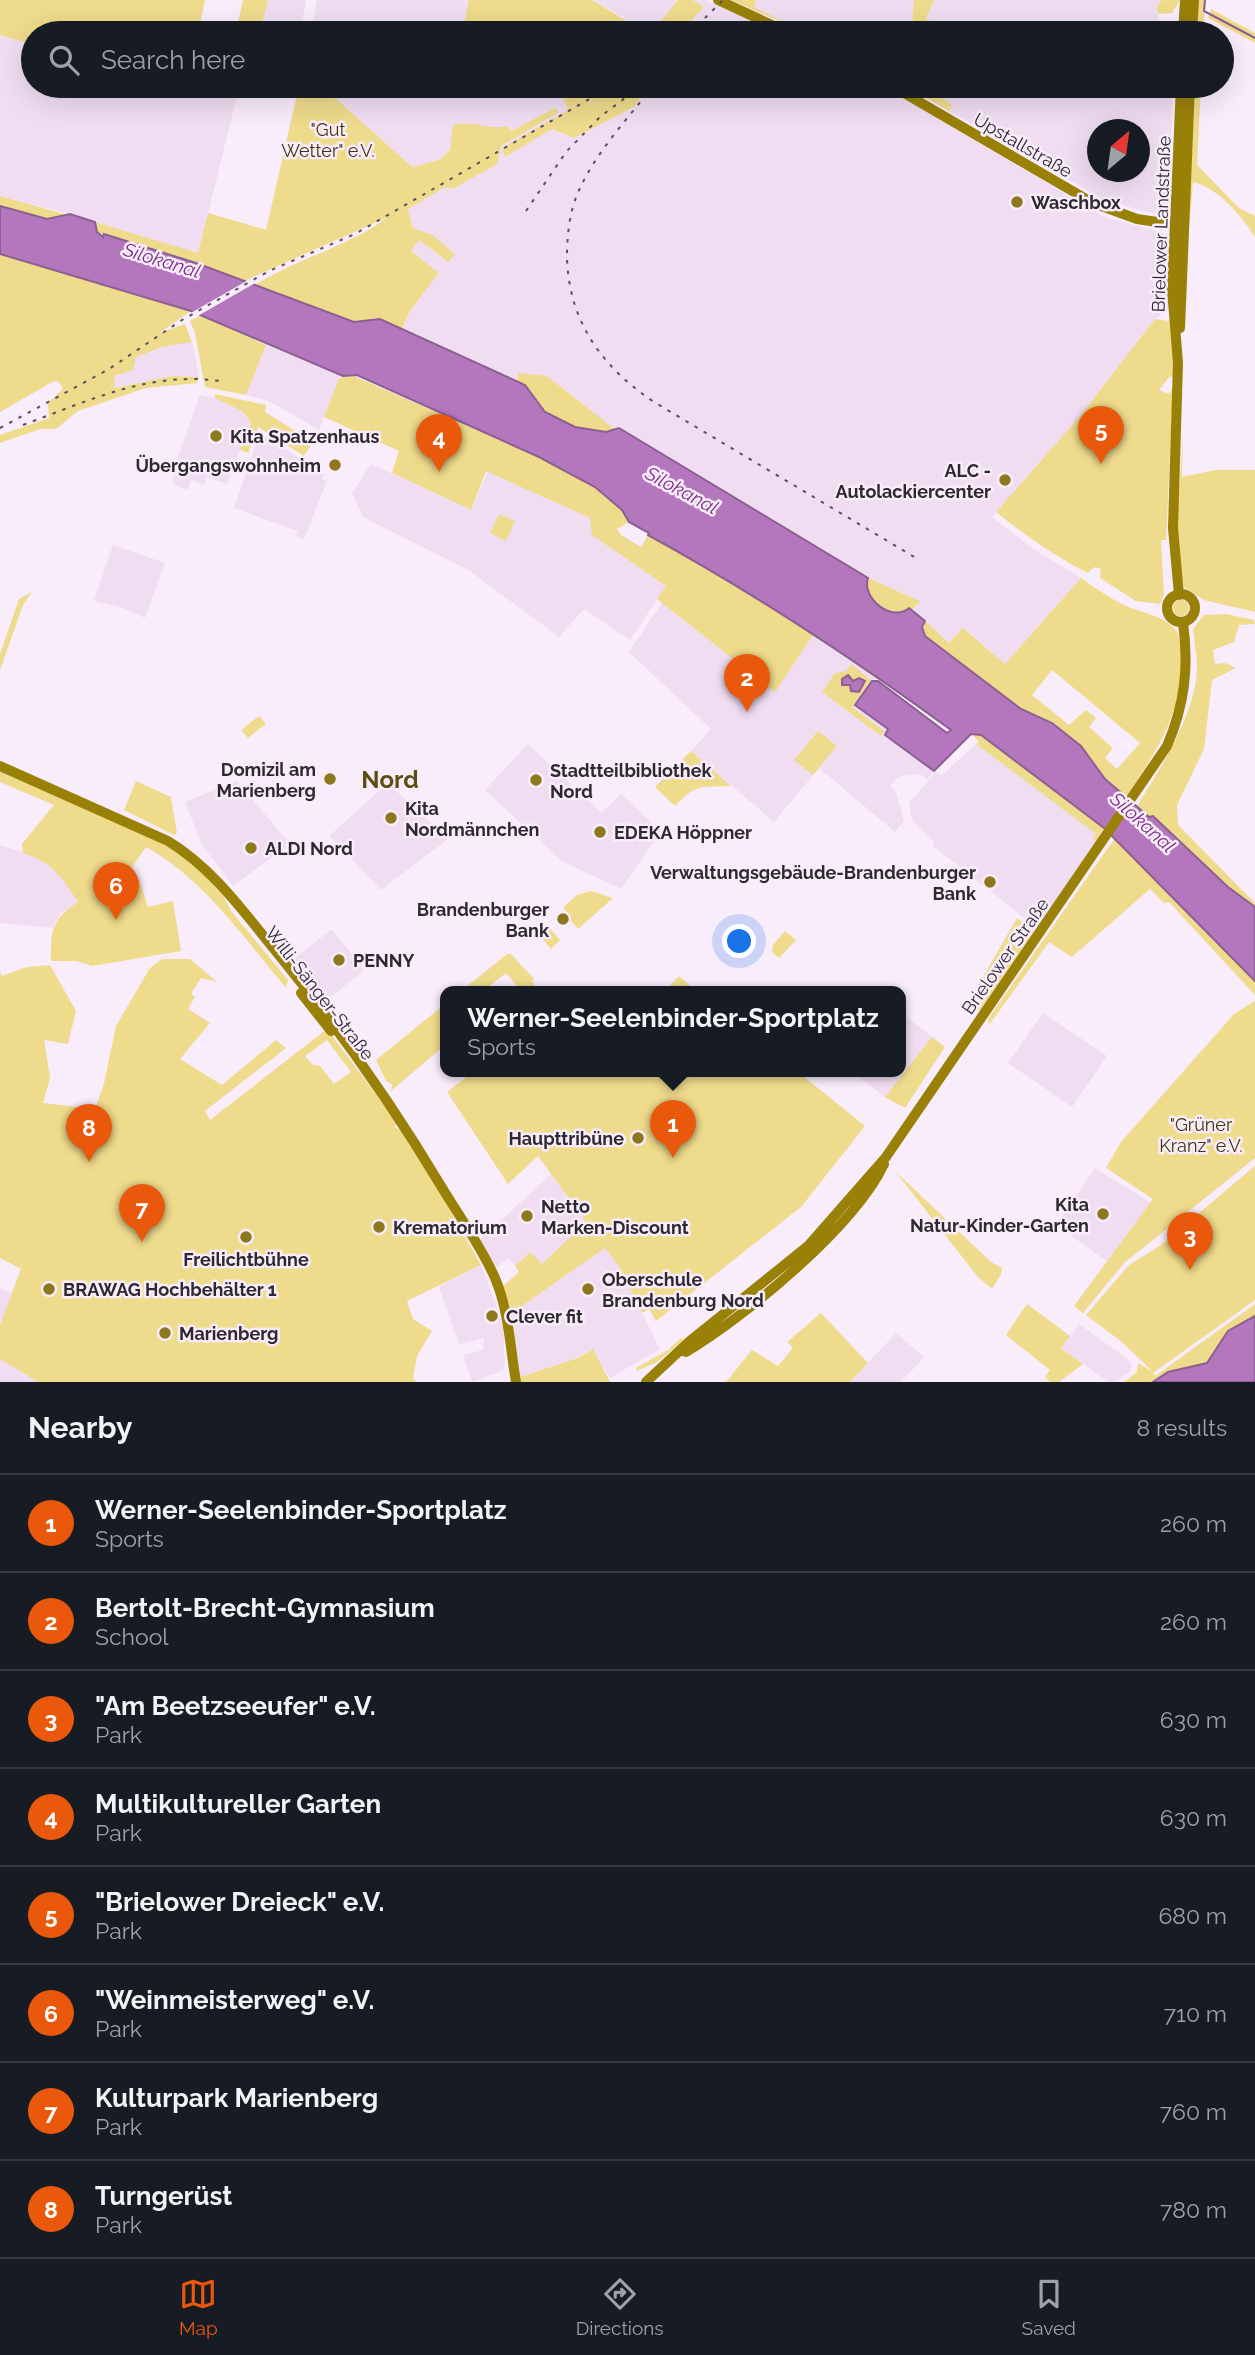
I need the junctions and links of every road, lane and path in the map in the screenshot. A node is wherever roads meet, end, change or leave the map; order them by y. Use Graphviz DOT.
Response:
graph roads {
  1 [pos="718,0"];
  2 [pos="1185,0"];
  3 [pos="1194,0"];
  4 [pos="763,21"];
  5 [pos="1184,21"];
  6 [pos="1193,21"];
  7 [pos="913,98"];
  8 [pos="1181,98"];
  9 [pos="1189,98"];
  10 [pos="1180,225"];
  11 [pos="1179,595"];
  12 [pos="1183,622"];
  13 [pos="0,766"];
  14 [pos="1151,773"];
  15 [pos="231,897"];
  16 [pos="391,1104"];
  17 [pos="516,1382"];
  18 [pos="646,1382"];
  1 -- 4 [label="main road"];
  2 -- 5 [label="main road"];
  3 -- 6 [label="main road"];
  7 -- 10 [label="main road, Upstallstraße"];
  8 -- 10 [label="main road, Brielower Landstraße"];
  9 -- 10 [label="main road, Brielower Landstraße"];
  10 -- 11 [label="main road, Brielower Landstraße"];
  11 -- 12 [label="main road, Brielower Landstraße"];
  11 -- 12 [label="main road, Brielower Landstraße"];
  12 -- 14 [label="main road, Brielower Landstraße"];
  13 -- 15 [label="main road, Willi-Sänger-Straße"];
  14 -- 18 [label="main road, Brielower Straße"];
  15 -- 16 [label="main road, Willi-Sänger-Straße"];
  15 -- 16 [label="main road, Willi-Sänger-Straße"];
  16 -- 17 [label="main road, Willi-Sänger-Straße"];
}
